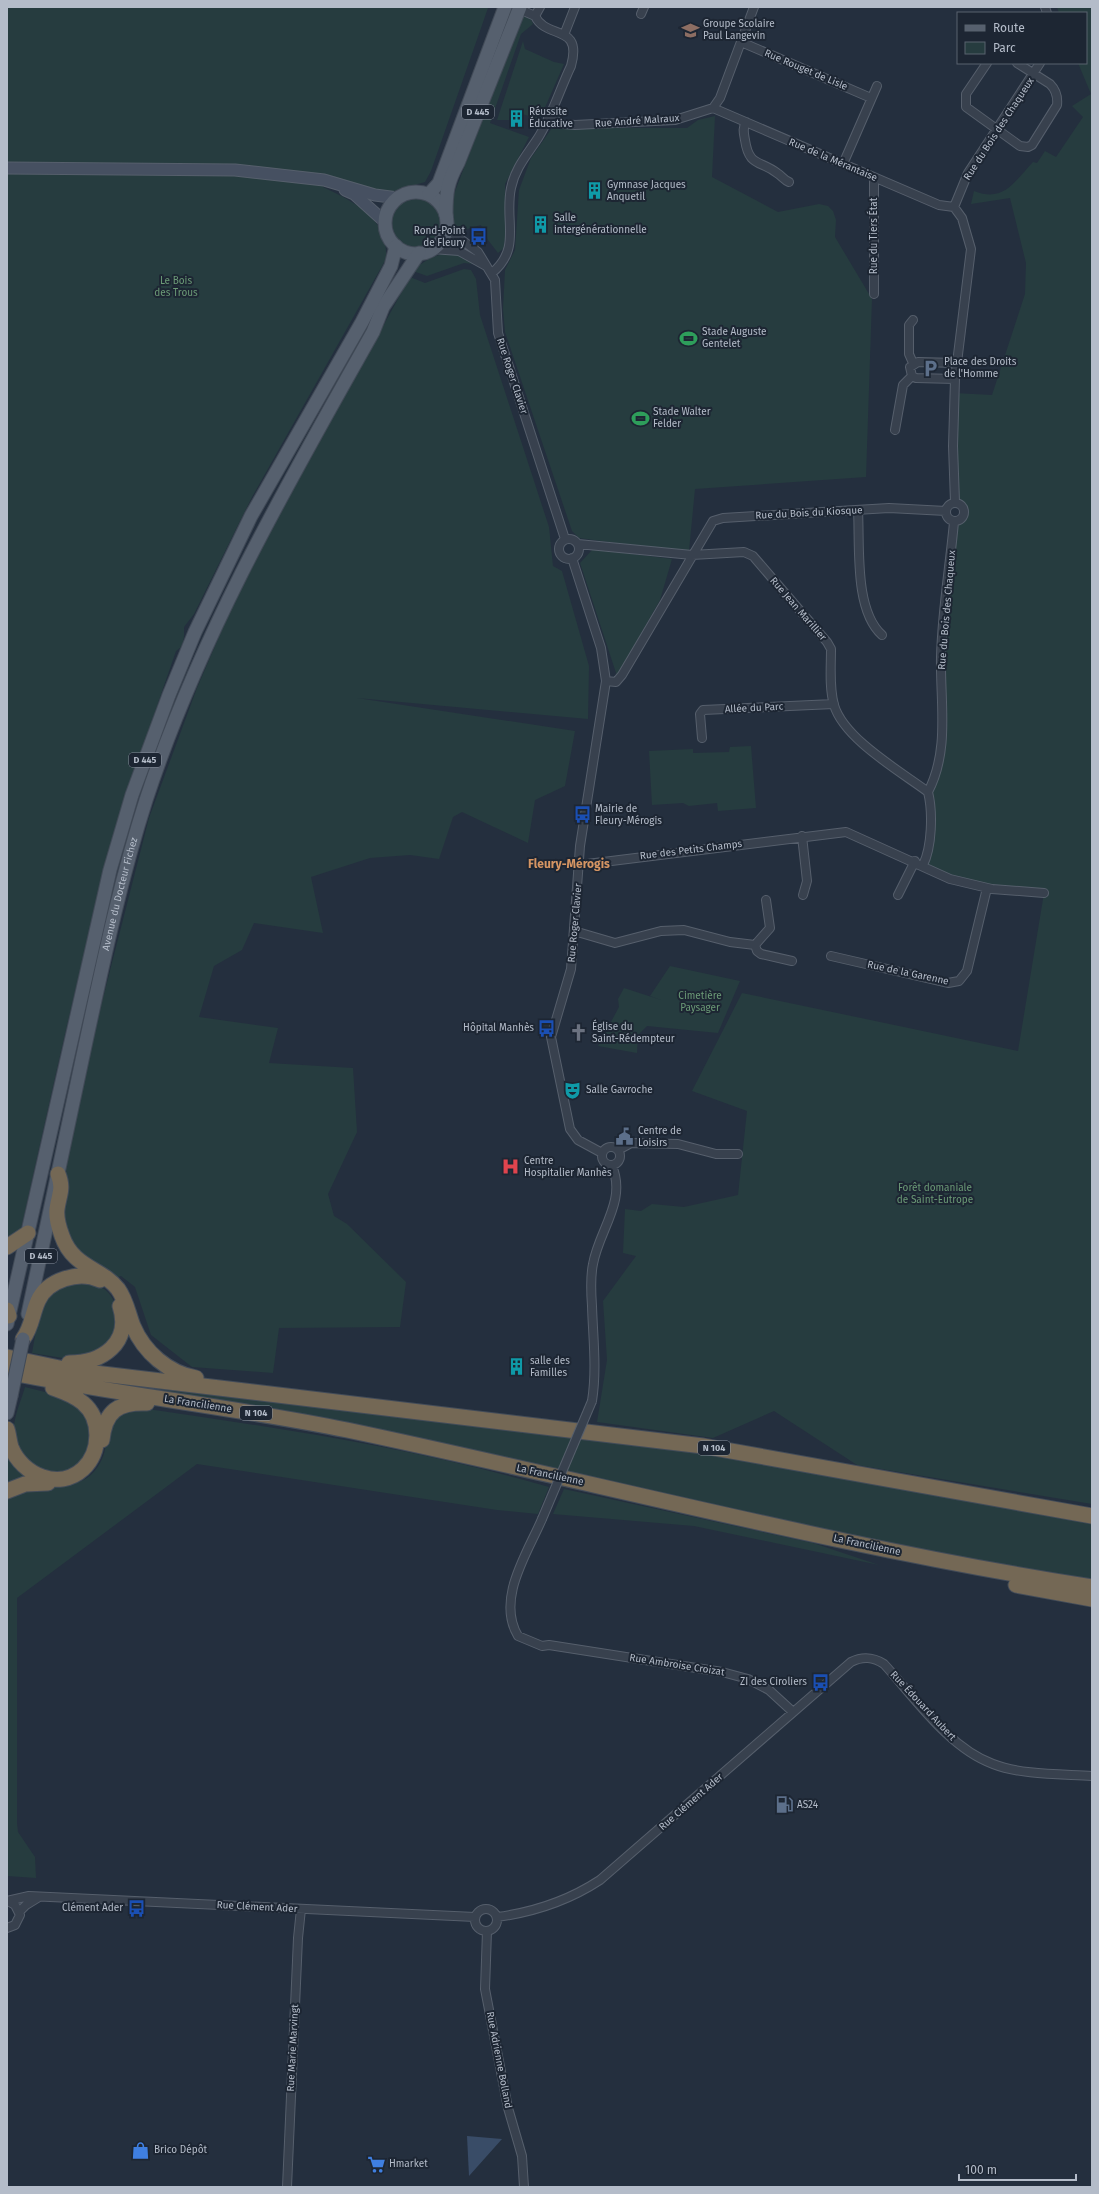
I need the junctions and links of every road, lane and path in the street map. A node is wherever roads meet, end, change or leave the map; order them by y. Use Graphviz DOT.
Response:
graph roads {
  1 [pos="498,7"];
  2 [pos="505,7"];
  3 [pos="540,7"];
  4 [pos="574,7"];
  5 [pos="754,7"];
  6 [pos="519,8"];
  7 [pos="535,16"];
  8 [pos="564,35"];
  9 [pos="741,42"];
  10 [pos="986,64"];
  11 [pos="1019,64"];
  12 [pos="1039,64"];
  13 [pos="480,74"];
  14 [pos="1034,74"];
  15 [pos="877,86"];
  16 [pos="871,98"];
  17 [pos="713,108"];
  18 [pos="548,117"];
  19 [pos="746,122"];
  20 [pos="997,130"];
  21 [pos="843,164"];
  22 [pos="7,168"];
  23 [pos="876,178"];
  24 [pos="324,180"];
  25 [pos="789,182"];
  26 [pos="429,194"];
  27 [pos="398,198"];
  28 [pos="954,207"];
  29 [pos="447,220"];
  30 [pos="385,222"];
  31 [pos="396,246"];
  32 [pos="432,249"];
  33 [pos="419,253"];
  34 [pos="491,271"];
  35 [pos="874,294"];
  36 [pos="913,320"];
  37 [pos="913,363"];
  38 [pos="956,363"];
  39 [pos="912,376"];
  40 [pos="955,379"];
  41 [pos="895,430"];
  42 [pos="955,502"];
  43 [pos="858,510"];
  44 [pos="946,511"];
  45 [pos="954,522"];
  46 [pos="565,539"];
  47 [pos="578,544"];
  48 [pos="692,555"];
  49 [pos="572,558"];
  50 [pos="882,635"];
  51 [pos="606,681"];
  52 [pos="834,704"];
  53 [pos="702,738"];
  54 [pos="928,792"];
  55 [pos="802,836"];
  56 [pos="919,863"];
  57 [pos="579,866"];
  58 [pos="987,888"];
  59 [pos="1044,893"];
  60 [pos="898,894"];
  61 [pos="803,895"];
  62 [pos="766,900"];
  63 [pos="574,932"];
  64 [pos="755,945"];
  65 [pos="831,956"];
  66 [pos="792,961"];
  67 [pos="618,1150"];
  68 [pos="602,1153"];
  69 [pos="738,1154"];
  70 [pos="612,1166"];
  71 [pos="58,1174"];
  72 [pos="28,1233"];
  73 [pos="7,1247"];
  74 [pos="8,1317"];
  75 [pos="23,1339"];
  76 [pos="10,1366"];
  77 [pos="53,1367"];
  78 [pos="37,1378"];
  79 [pos="216,1388"];
  80 [pos="165,1399"];
  81 [pos="592,1400"];
  82 [pos="7,1413"];
  83 [pos="7,1429"];
  84 [pos="7,1491"];
  85 [pos="1092,1516"];
  86 [pos="899,1552"];
  87 [pos="1092,1587"];
  88 [pos="1092,1600"];
  89 [pos="869,1658"];
  90 [pos="793,1712"];
  91 [pos="1092,1776"];
  92 [pos="40,1896"];
  93 [pos="8,1901"];
  94 [pos="301,1909"];
  95 [pos="19,1912"];
  96 [pos="475,1917"];
  97 [pos="497,1917"];
  98 [pos="7,1928"];
  99 [pos="487,1931"];
  100 [pos="287,2187"];
  101 [pos="524,2187"];
  1 -- 13 [label="street"];
  2 -- 13 [label="main road, D 445"];
  3 -- 7 [label="street"];
  4 -- 8 [label="street"];
  5 -- 9 [label="street"];
  6 -- 7 [label="street"];
  6 -- 29 [label="main road, D 445"];
  7 -- 8 [label="street"];
  8 -- 18 [label="street"];
  9 -- 16 [label="street, Rue Rouget de Lisle"];
  9 -- 17 [label="street"];
  10 -- 20 [label="street"];
  11 -- 14 [label="street"];
  12 -- 14 [label="street, Rue du Bois des Chaqueux"];
  13 -- 26 [label="main road, D 445"];
  14 -- 20 [label="street, Rue du Bois des Chaqueux"];
  14 -- 20 [label="street"];
  15 -- 16 [label="street"];
  16 -- 21 [label="street"];
  17 -- 18 [label="street, Rue André Malraux"];
  17 -- 19 [label="street, Rue de la Mérantaise"];
  18 -- 34 [label="street"];
  19 -- 21 [label="street, Rue de la Mérantaise"];
  19 -- 25 [label="street"];
  20 -- 28 [label="street, Rue du Bois des Chaqueux"];
  21 -- 23 [label="street, Rue de la Mérantaise"];
  22 -- 24 [label="main road"];
  23 -- 28 [label="street, Rue de la Mérantaise"];
  23 -- 35 [label="street, Rue du Tiers État"];
  24 -- 27 [label="main road"];
  24 -- 30 [label="main road"];
  26 -- 27 [label="main road"];
  26 -- 29 [label="main road"];
  27 -- 30 [label="main road"];
  28 -- 38 [label="street"];
  29 -- 32 [label="main road"];
  29 -- 34 [label="street, Rue Roger Clavier"];
  30 -- 31 [label="main road"];
  31 -- 33 [label="main road"];
  31 -- 72 [label="main road, D 445"];
  32 -- 33 [label="main road"];
  32 -- 34 [label="street"];
  33 -- 71 [label="main road, Avenue du Docteur Fichez / D 445"];
  34 -- 46 [label="street, Rue Roger Clavier"];
  36 -- 37 [label="street"];
  37 -- 38 [label="street"];
  37 -- 39 [label="street"];
  38 -- 40 [label="street"];
  39 -- 40 [label="street"];
  39 -- 41 [label="street"];
  40 -- 42 [label="street"];
  42 -- 44 [label="street"];
  42 -- 45 [label="street"];
  43 -- 44 [label="street, Rue du Bois du Kiosque"];
  43 -- 48 [label="street, Rue du Bois du Kiosque"];
  43 -- 50 [label="street"];
  44 -- 45 [label="street"];
  45 -- 54 [label="street, Rue du Bois des Chaqueux"];
  46 -- 47 [label="street"];
  46 -- 49 [label="street"];
  47 -- 48 [label="street, Rue Jean Marillier"];
  47 -- 49 [label="street"];
  48 -- 51 [label="street"];
  48 -- 52 [label="street, Rue Jean Marillier"];
  49 -- 51 [label="street, Rue Roger Clavier"];
  51 -- 57 [label="street, Rue Roger Clavier"];
  52 -- 53 [label="street, Allée du Parc"];
  52 -- 54 [label="street, Rue Jean Marillier"];
  54 -- 56 [label="street"];
  55 -- 56 [label="street, Rue des Petits Champs"];
  55 -- 57 [label="street, Rue des Petits Champs"];
  55 -- 61 [label="street"];
  56 -- 58 [label="street, Rue des Petits Champs"];
  56 -- 60 [label="street"];
  57 -- 63 [label="street, Rue Roger Clavier"];
  58 -- 59 [label="street, Rue des Petits Champs"];
  58 -- 65 [label="street, Rue de la Garenne"];
  62 -- 64 [label="street"];
  63 -- 64 [label="street"];
  63 -- 68 [label="street, Rue Roger Clavier"];
  64 -- 66 [label="street"];
  67 -- 68 [label="street"];
  67 -- 69 [label="street"];
  67 -- 70 [label="street"];
  68 -- 70 [label="street, Rue Roger Clavier"];
  70 -- 81 [label="street, Rue Roger Clavier"];
  71 -- 75 [label="main road, D 445"];
  71 -- 79 [label="highway"];
  72 -- 73 [label="highway"];
  72 -- 74 [label="main road, D 445"];
  75 -- 76 [label="main road, D 445, bridge"];
  75 -- 77 [label="highway"];
  76 -- 77 [label="highway, La Francilienne / N 104"];
  76 -- 78 [label="highway, La Francilienne / N 104"];
  76 -- 82 [label="main road, bridge"];
  77 -- 79 [label="highway, La Francilienne / N 104"];
  78 -- 80 [label="highway, La Francilienne / N 104"];
  78 -- 83 [label="highway"];
  79 -- 85 [label="highway, La Francilienne / N 104"];
  80 -- 84 [label="highway"];
  80 -- 86 [label="highway, La Francilienne / N 104"];
  81 -- 90 [label="street, Rue Ambroise Croizat, bridge"];
  86 -- 87 [label="highway, La Francilienne / N 104"];
  86 -- 88 [label="highway"];
  89 -- 90 [label="street, Rue Clément Ader"];
  89 -- 91 [label="street, Rue Édouard Aubert"];
  90 -- 97 [label="street, Rue Clément Ader"];
  92 -- 93 [label="street, Rue Clément Ader"];
  92 -- 94 [label="street, Rue Clément Ader"];
  92 -- 95 [label="street"];
  93 -- 95 [label="street, Rue Clément Ader"];
  94 -- 96 [label="street, Rue Clément Ader"];
  94 -- 100 [label="street, Rue Marie Marvingt"];
  95 -- 98 [label="street"];
  96 -- 97 [label="street"];
  96 -- 99 [label="street"];
  97 -- 99 [label="street"];
  99 -- 101 [label="street, Rue Adrienne Bolland"];
}
